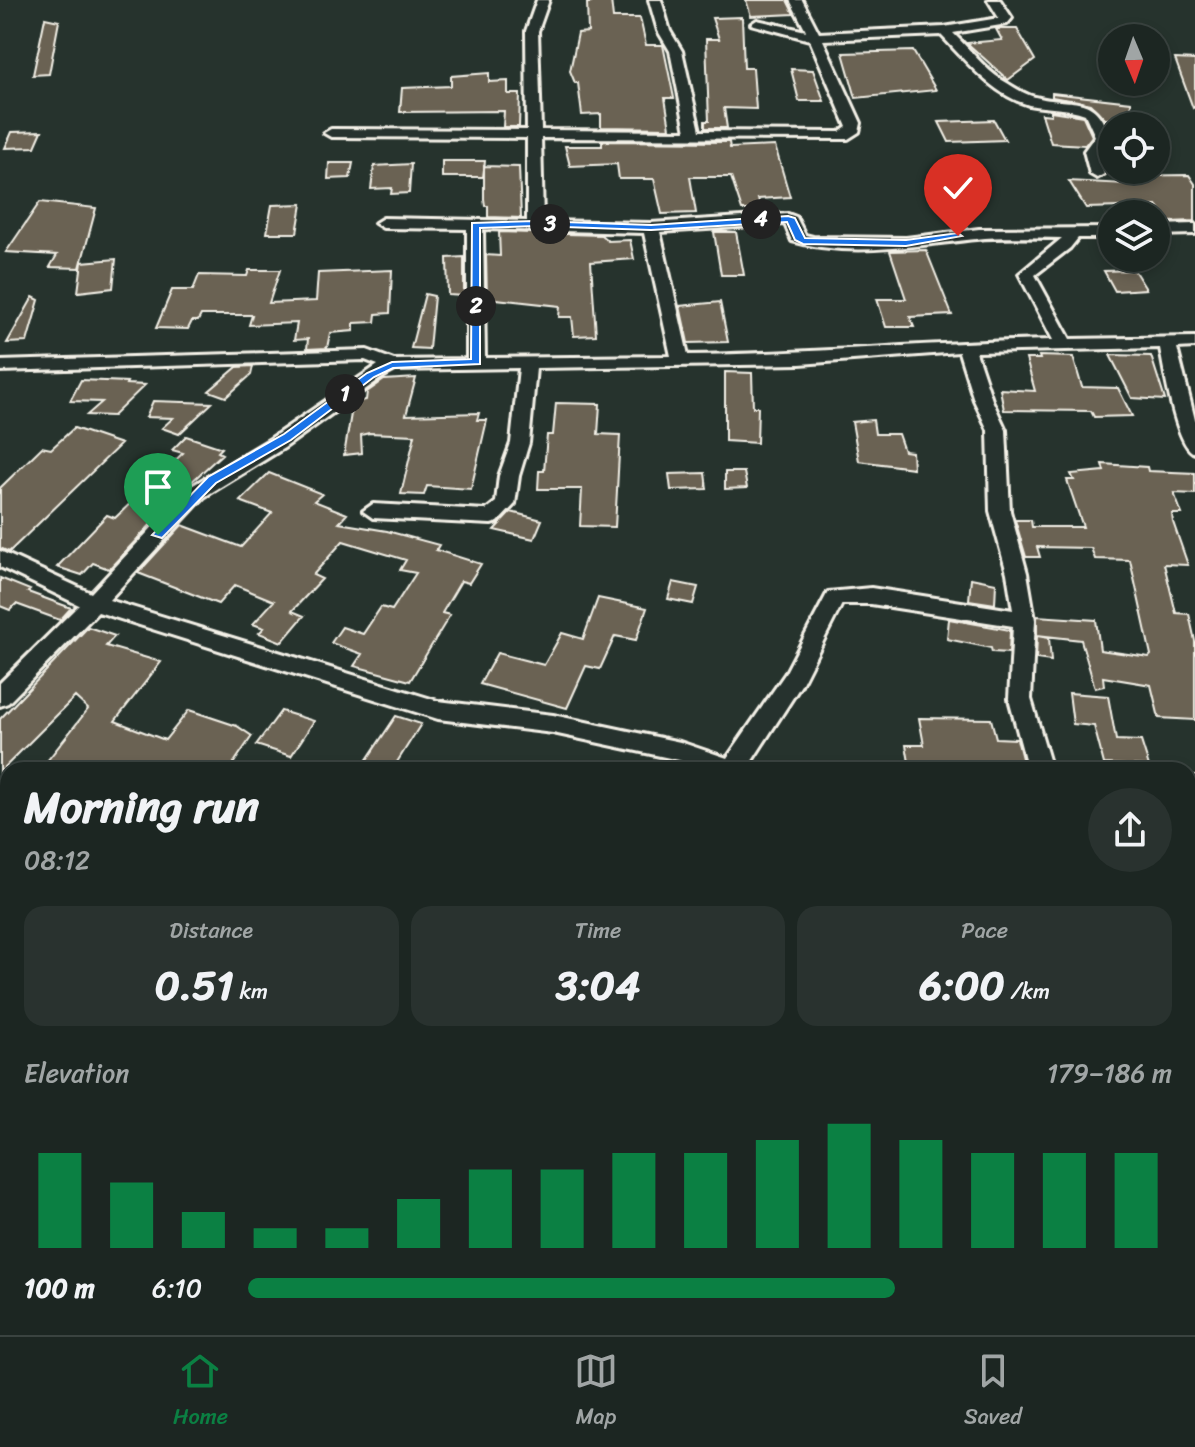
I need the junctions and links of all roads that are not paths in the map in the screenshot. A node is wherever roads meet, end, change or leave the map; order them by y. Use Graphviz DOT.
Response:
graph roads {
  1 [pos="543,0"];
  2 [pos="655,0"];
  3 [pos="796,0"];
  4 [pos="994,0"];
  5 [pos="757,24"];
  6 [pos="944,31"];
  7 [pos="815,37"];
  8 [pos="331,133"];
  9 [pos="693,133"];
  10 [pos="533,135"];
  11 [pos="1097,174"];
  12 [pos="383,223"];
  13 [pos="535,224"];
  14 [pos="475,225"];
  15 [pos="651,228"];
  16 [pos="1195,229"];
  17 [pos="1170,230"];
  18 [pos="1074,232"];
  19 [pos="1098,233"];
  20 [pos="1167,342"];
  21 [pos="1195,342"];
  22 [pos="1063,343"];
  23 [pos="966,346"];
  24 [pos="476,362"];
  25 [pos="528,362"];
  26 [pos="681,362"];
  27 [pos="369,365"];
  28 [pos="0,366"];
  29 [pos="1195,447"];
  30 [pos="373,511"];
  31 [pos="0,558"];
  32 [pos="94,603"];
  33 [pos="1024,620"];
  34 [pos="0,697"];
  35 [pos="712,762"];
  36 [pos="738,762"];
  37 [pos="1038,762"];
  1 -- 10 [label="street"];
  2 -- 9 [label="street"];
  3 -- 7 [label="street"];
  4 -- 6 [label="street"];
  5 -- 7 [label="street"];
  6 -- 7 [label="street"];
  6 -- 11 [label="street"];
  7 -- 9 [label="street"];
  8 -- 10 [label="street"];
  9 -- 10 [label="street"];
  10 -- 13 [label="street"];
  12 -- 14 [label="street"];
  13 -- 14 [label="street"];
  13 -- 15 [label="street"];
  14 -- 24 [label="street"];
  15 -- 18 [label="street"];
  15 -- 26 [label="street"];
  16 -- 17 [label="street"];
  18 -- 19 [label="street"];
  18 -- 22 [label="street"];
  20 -- 21 [label="street"];
  20 -- 22 [label="street"];
  20 -- 29 [label="street"];
  22 -- 23 [label="street"];
  23 -- 26 [label="street"];
  23 -- 33 [label="street"];
  24 -- 25 [label="street"];
  24 -- 27 [label="street"];
  25 -- 26 [label="street"];
  25 -- 30 [label="street"];
  27 -- 28 [label="street"];
  27 -- 32 [label="street"];
  31 -- 32 [label="street"];
  32 -- 34 [label="street"];
  32 -- 35 [label="street"];
  33 -- 36 [label="street"];
  33 -- 37 [label="street"];
}
